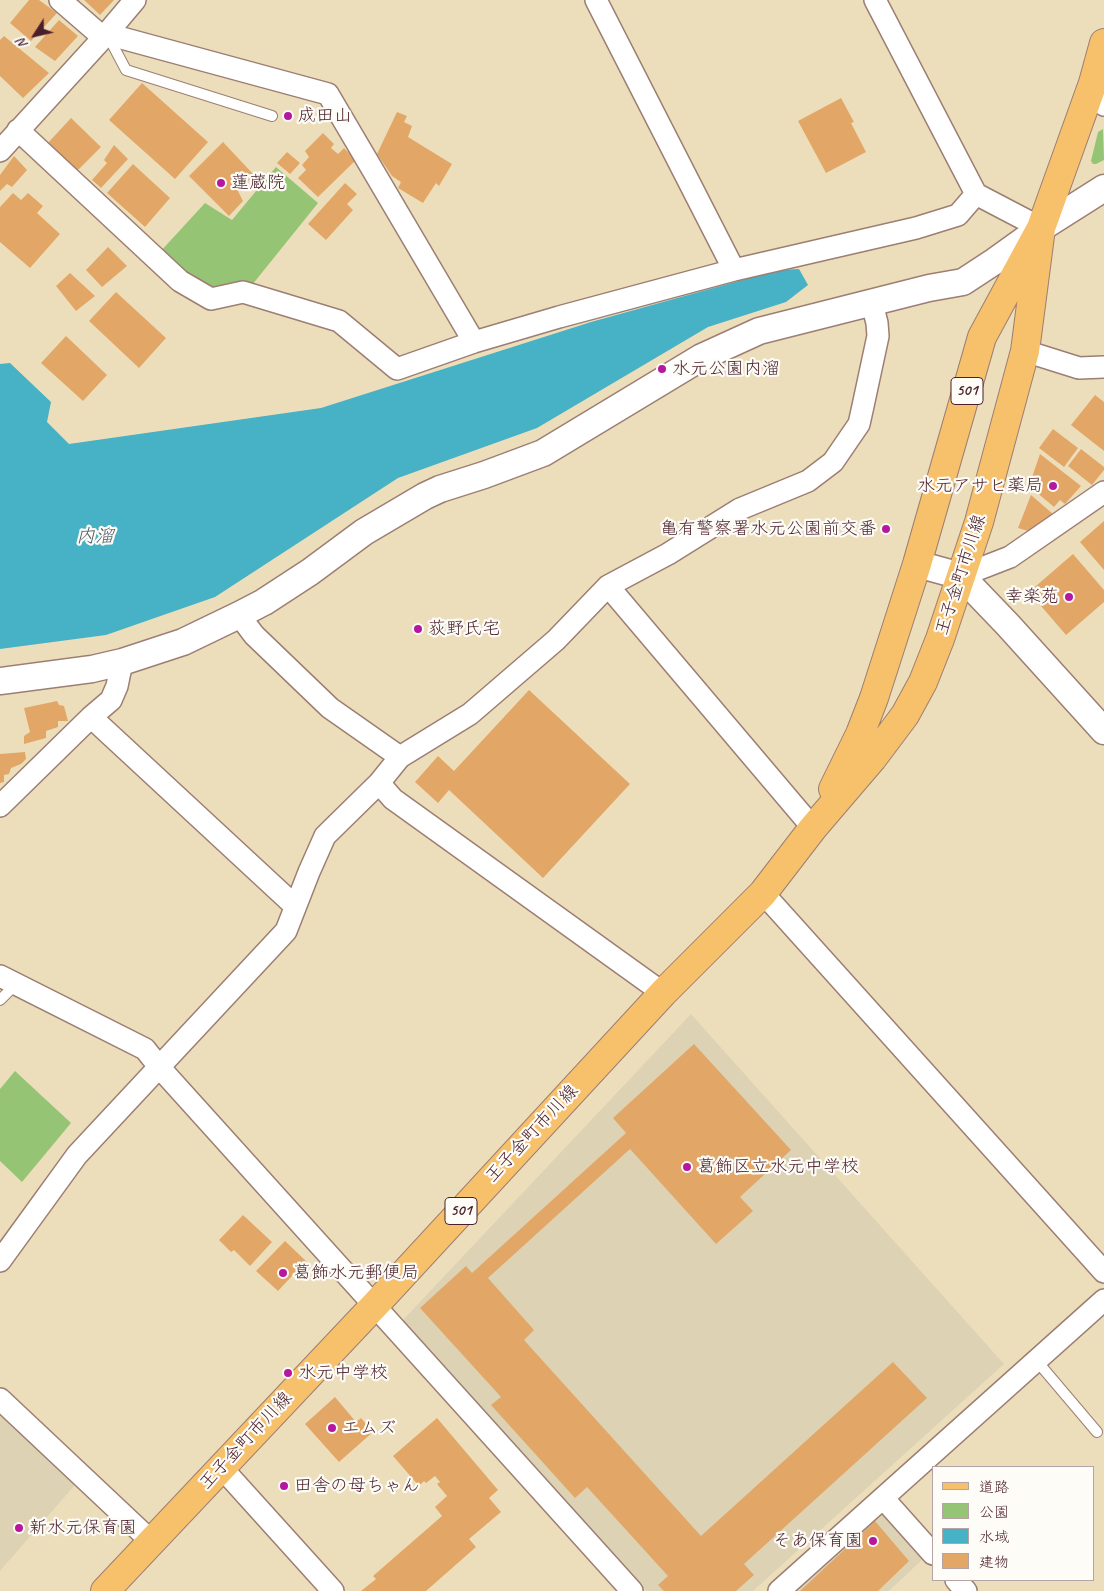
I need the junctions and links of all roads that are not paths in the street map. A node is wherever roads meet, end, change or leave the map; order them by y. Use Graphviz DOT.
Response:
graph roads {
  1 [pos="60,0"];
  2 [pos="135,0"];
  3 [pos="596,0"];
  4 [pos="875,0"];
  5 [pos="107,34"];
  6 [pos="1104,43"];
  7 [pos="1099,94"];
  8 [pos="272,116"];
  9 [pos="18,130"];
  10 [pos="0,151"];
  11 [pos="1104,188"];
  12 [pos="976,194"];
  13 [pos="1040,228"];
  14 [pos="734,270"];
  15 [pos="872,304"];
  16 [pos="474,342"];
  17 [pos="1025,351"];
  18 [pos="1104,367"];
  19 [pos="1104,492"];
  20 [pos="917,564"];
  21 [pos="962,576"];
  22 [pos="608,586"];
  23 [pos="239,615"];
  24 [pos="122,662"];
  25 [pos="0,681"];
  26 [pos="91,717"];
  27 [pos="1104,731"];
  28 [pos="400,757"];
  29 [pos="379,783"];
  30 [pos="0,806"];
  31 [pos="813,828"];
  32 [pos="762,893"];
  33 [pos="295,906"];
  34 [pos="8,980"];
  35 [pos="663,993"];
  36 [pos="0,1000"];
  37 [pos="160,1068"];
  38 [pos="0,1261"];
  39 [pos="1104,1272"];
  40 [pos="1104,1300"];
  41 [pos="375,1305"];
  42 [pos="1036,1360"];
  43 [pos="0,1399"];
  44 [pos="1097,1432"];
  45 [pos="221,1467"];
  46 [pos="883,1498"];
  47 [pos="152,1542"];
  48 [pos="932,1553"];
  49 [pos="957,1581"];
  50 [pos="105,1591"];
  51 [pos="332,1591"];
  52 [pos="632,1591"];
  53 [pos="778,1591"];
  54 [pos="966,1591"];
  1 -- 5 [label="street"];
  2 -- 5 [label="street"];
  3 -- 14 [label="street"];
  4 -- 12 [label="street"];
  5 -- 8 [label="lane"];
  5 -- 9 [label="street"];
  5 -- 16 [label="street"];
  6 -- 7 [label="main road, 王子金町市川線 / 501"];
  7 -- 13 [label="main road, 王子金町市川線 / 501"];
  9 -- 10 [label="street"];
  9 -- 16 [label="street"];
  11 -- 13 [label="street"];
  12 -- 13 [label="street"];
  12 -- 14 [label="street"];
  13 -- 15 [label="street"];
  13 -- 17 [label="main road, 王子金町市川線 / 501"];
  13 -- 20 [label="main road, 王子金町市川線 / 501"];
  14 -- 16 [label="street"];
  15 -- 22 [label="street"];
  15 -- 23 [label="street"];
  17 -- 18 [label="street"];
  17 -- 21 [label="main road, 王子金町市川線 / 501"];
  19 -- 21 [label="street"];
  20 -- 21 [label="street"];
  20 -- 31 [label="main road, 王子金町市川線 / 501"];
  21 -- 27 [label="street"];
  21 -- 31 [label="main road, 王子金町市川線 / 501"];
  22 -- 28 [label="street"];
  22 -- 31 [label="street"];
  23 -- 24 [label="street"];
  23 -- 28 [label="street"];
  24 -- 25 [label="street"];
  24 -- 26 [label="street"];
  26 -- 30 [label="street"];
  26 -- 33 [label="street"];
  28 -- 29 [label="street"];
  29 -- 33 [label="street"];
  29 -- 35 [label="street"];
  31 -- 32 [label="main road, 王子金町市川線 / 501"];
  32 -- 35 [label="main road, 王子金町市川線 / 501"];
  32 -- 39 [label="street"];
  33 -- 37 [label="street"];
  34 -- 36 [label="lane"];
  34 -- 37 [label="street"];
  35 -- 41 [label="main road, 王子金町市川線 / 501"];
  37 -- 38 [label="street"];
  37 -- 41 [label="street"];
  40 -- 42 [label="street"];
  41 -- 45 [label="main road, 王子金町市川線 / 501"];
  41 -- 52 [label="street"];
  42 -- 44 [label="lane"];
  42 -- 46 [label="street"];
  43 -- 47 [label="street"];
  45 -- 47 [label="main road, 王子金町市川線 / 501"];
  45 -- 51 [label="street"];
  46 -- 48 [label="street"];
  46 -- 53 [label="street"];
  47 -- 50 [label="main road, 王子金町市川線 / 501"];
  49 -- 54 [label="street"];
}
